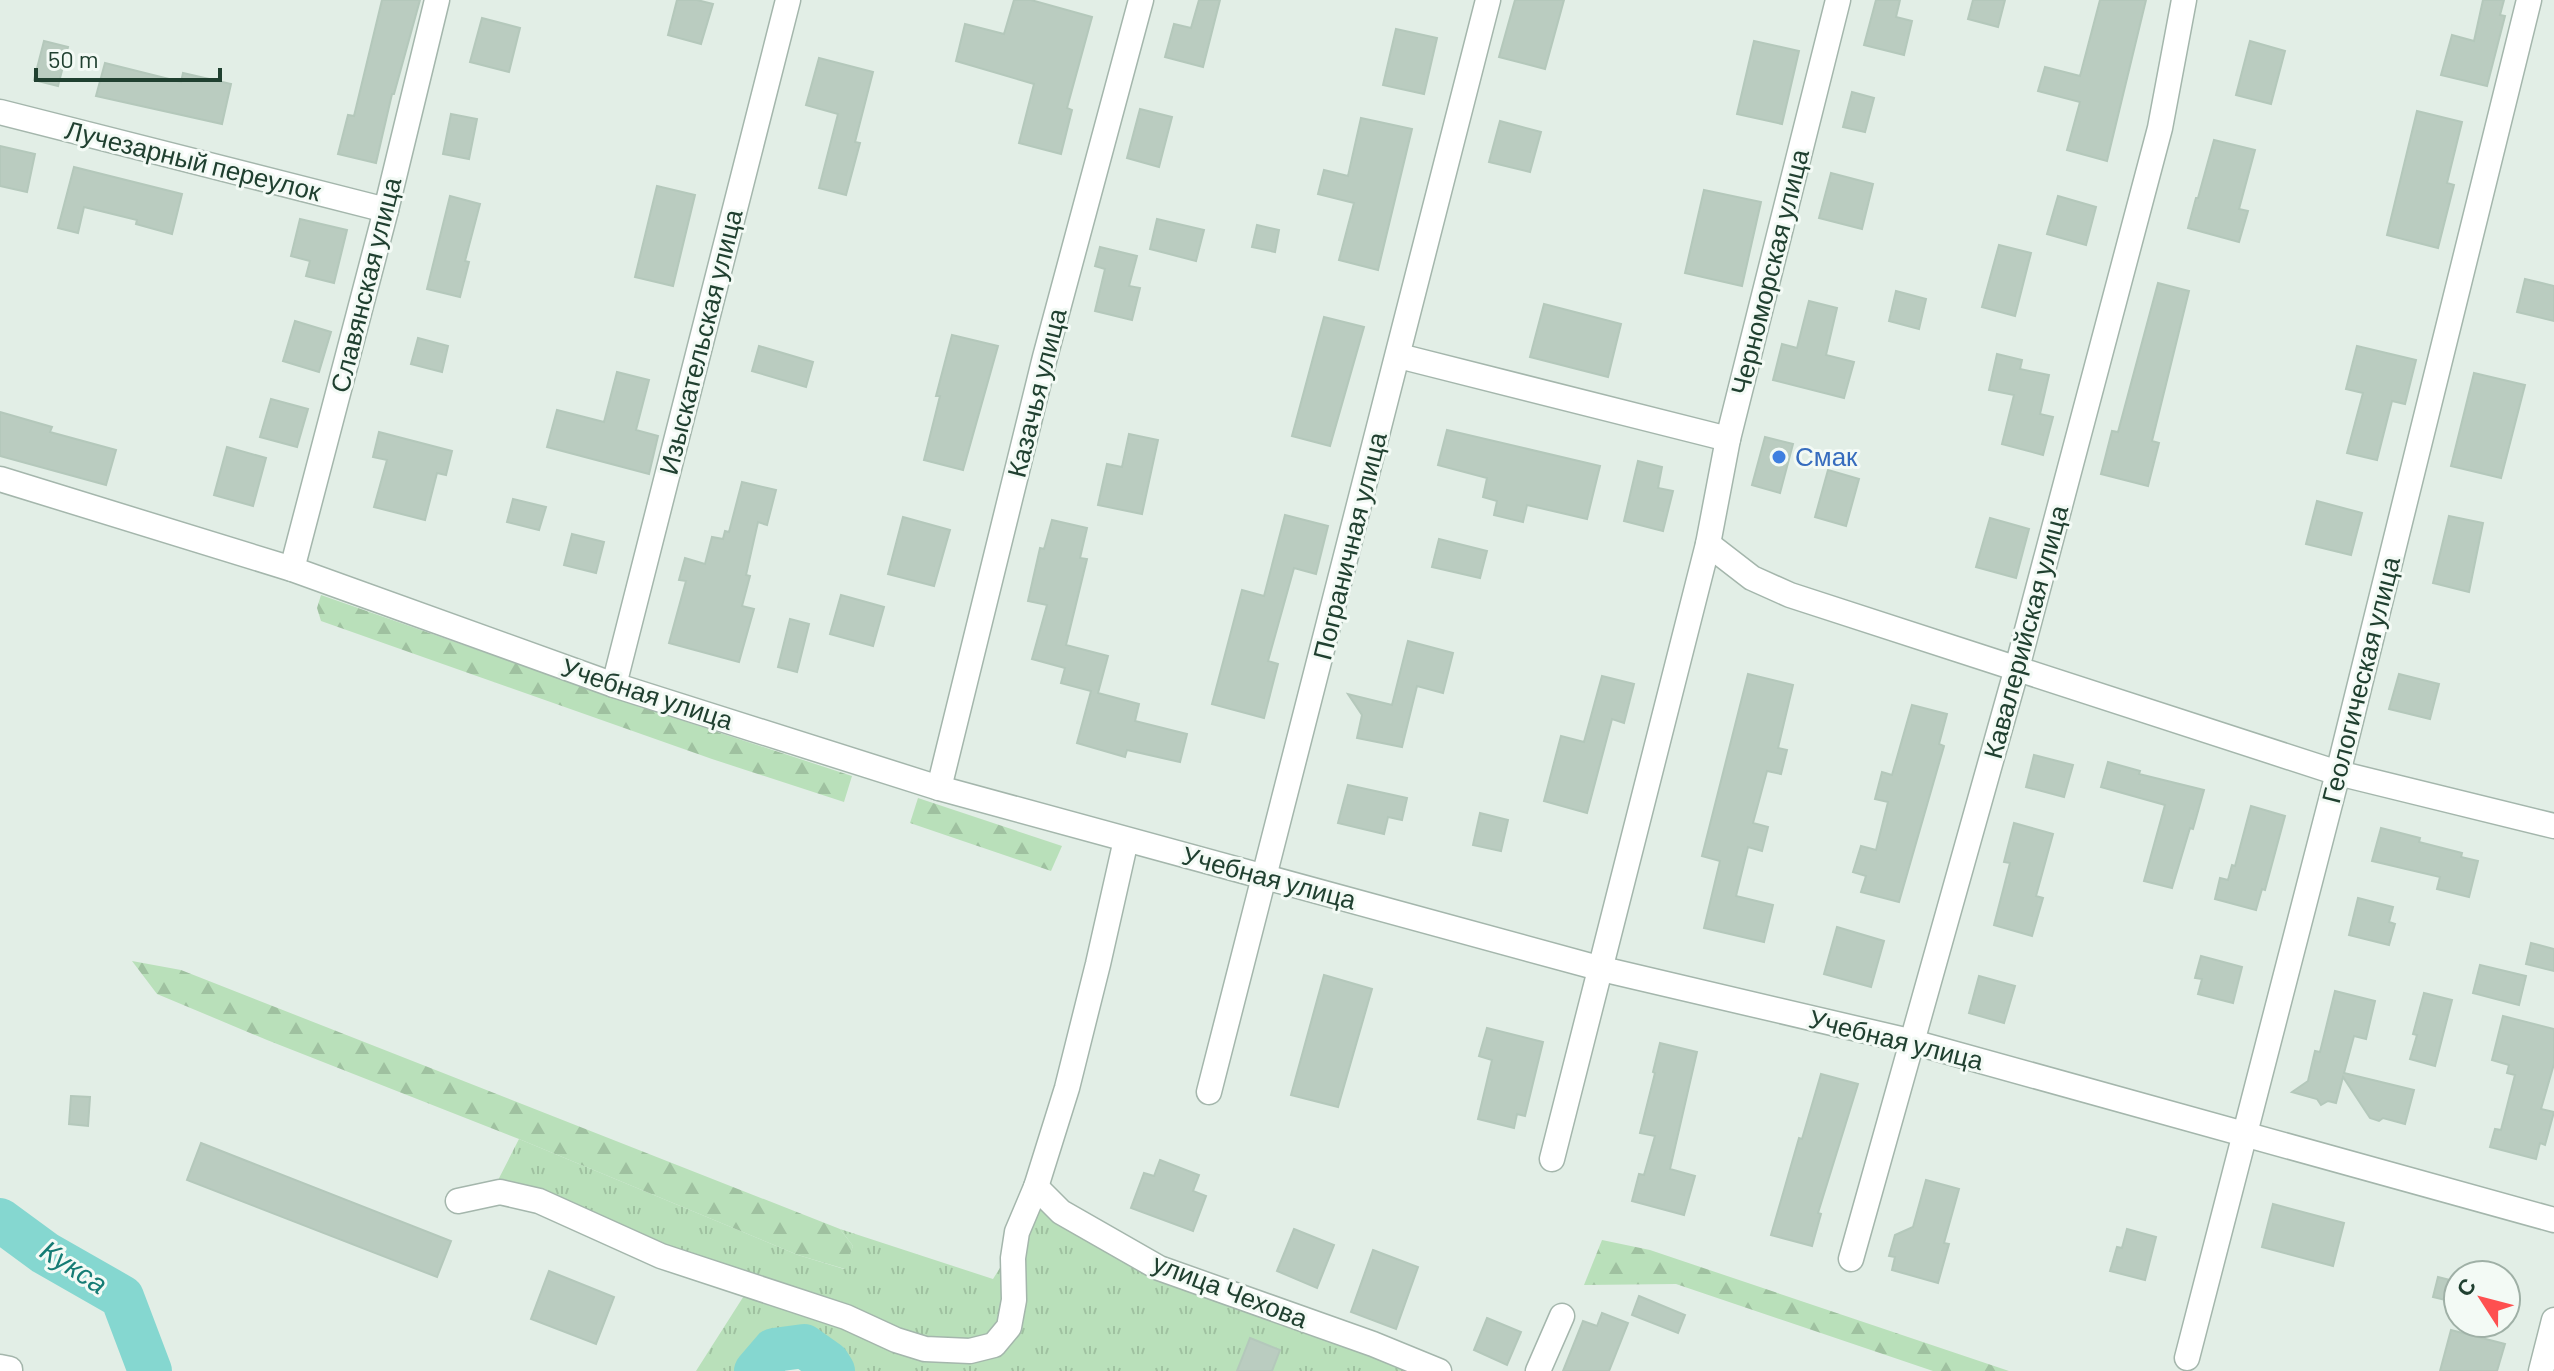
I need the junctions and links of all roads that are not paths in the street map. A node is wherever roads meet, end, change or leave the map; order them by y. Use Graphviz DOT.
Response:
graph roads {
  1 [pos="437,0"];
  2 [pos="788,0"];
  3 [pos="1141,0"];
  4 [pos="1488,0"];
  5 [pos="1838,0"];
  6 [pos="2184,0"];
  7 [pos="2529,0"];
  8 [pos="0,112"];
  9 [pos="386,210"];
  10 [pos="1399,356"];
  11 [pos="1728,439"];
  12 [pos="0,479"];
  13 [pos="1708,544"];
  14 [pos="292,569"];
  15 [pos="2017,668"];
  16 [pos="614,685"];
  17 [pos="2338,773"];
  18 [pos="939,788"];
  19 [pos="2554,826"];
  20 [pos="1126,840"];
  21 [pos="1266,877"];
  22 [pos="1602,969"];
  23 [pos="1912,1042"];
  24 [pos="1209,1092"];
  25 [pos="2244,1135"];
  26 [pos="1552,1159"];
  27 [pos="1036,1187"];
  28 [pos="458,1201"];
  29 [pos="2554,1220"];
  30 [pos="1851,1259"];
  31 [pos="1562,1316"];
  32 [pos="2554,1320"];
  33 [pos="2187,1358"];
  34 [pos="0,1367"];
  35 [pos="10,1371"];
  36 [pos="1439,1371"];
  37 [pos="1538,1371"];
  38 [pos="2541,1371"];
  1 -- 9 [label="street, Славянская улица"];
  2 -- 16 [label="street, Изыскательская улица"];
  3 -- 18 [label="street, Казачья улица"];
  4 -- 10 [label="street, Пограничная улица"];
  5 -- 11 [label="street, Черноморская улица"];
  6 -- 15 [label="street, Кавалерийская улица"];
  7 -- 17 [label="street, Геологическая улица"];
  8 -- 9 [label="street, Лучезарный переулок"];
  9 -- 14 [label="street, Славянская улица"];
  10 -- 11 [label="street"];
  10 -- 21 [label="street, Пограничная улица"];
  11 -- 13 [label="street, Черноморская улица"];
  12 -- 14 [label="street, Учебная улица"];
  13 -- 15 [label="street"];
  13 -- 22 [label="street, Черноморская улица"];
  14 -- 16 [label="street, Учебная улица"];
  15 -- 17 [label="street"];
  15 -- 23 [label="street, Кавалерийская улица"];
  16 -- 18 [label="street, Учебная улица"];
  17 -- 19 [label="street"];
  17 -- 25 [label="street, Геологическая улица"];
  18 -- 20 [label="street, Учебная улица"];
  20 -- 21 [label="street, Учебная улица"];
  20 -- 27 [label="street"];
  21 -- 22 [label="street, Учебная улица"];
  21 -- 24 [label="street, Пограничная улица"];
  22 -- 23 [label="street, Учебная улица"];
  22 -- 26 [label="street, Черноморская улица"];
  23 -- 25 [label="street, Учебная улица"];
  23 -- 30 [label="street, Кавалерийская улица"];
  25 -- 29 [label="street, Учебная улица"];
  25 -- 33 [label="street, Геологическая улица"];
  27 -- 28 [label="street"];
  27 -- 36 [label="street, улица Чехова"];
  31 -- 37 [label="street"];
  32 -- 38 [label="street"];
  34 -- 35 [label="street"];
}
